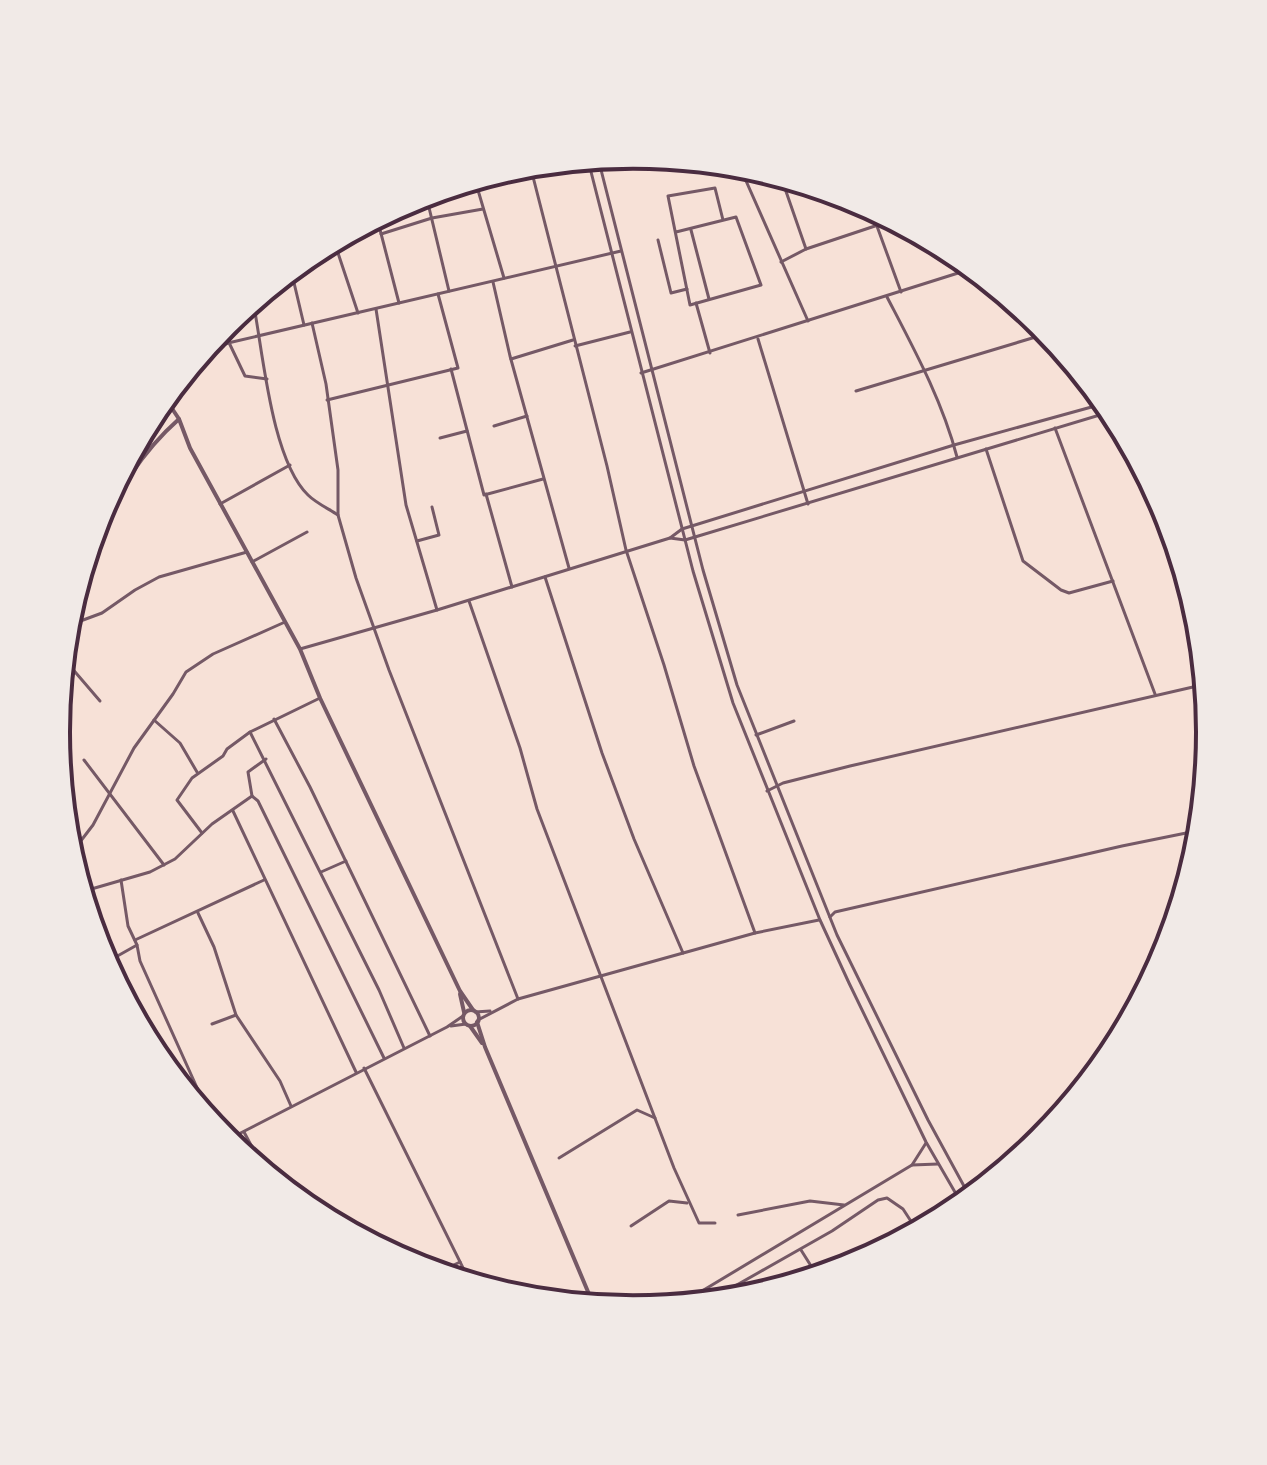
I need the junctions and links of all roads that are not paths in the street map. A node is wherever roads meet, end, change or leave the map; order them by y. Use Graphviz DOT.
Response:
graph roads {
  1 [pos="601,170"];
  2 [pos="591,171"];
  3 [pos="534,178"];
  4 [pos="746,181"];
  5 [pos="786,190"];
  6 [pos="478,191"];
  7 [pos="429,208"];
  8 [pos="483,209"];
  9 [pos="432,218"];
  10 [pos="723,220"];
  11 [pos="878,225"];
  12 [pos="690,228"];
  13 [pos="380,229"];
  14 [pos="676,232"];
  15 [pos="381,234"];
  16 [pos="658,240"];
  17 [pos="806,249"];
  18 [pos="621,251"];
  19 [pos="338,253"];
  20 [pos="612,253"];
  21 [pos="781,262"];
  22 [pos="557,265"];
  23 [pos="960,273"];
  24 [pos="504,278"];
  25 [pos="493,280"];
  26 [pos="294,282"];
  27 [pos="687,289"];
  28 [pos="449,291"];
  29 [pos="901,292"];
  30 [pos="438,294"];
  31 [pos="887,297"];
  32 [pos="709,299"];
  33 [pos="399,303"];
  34 [pos="696,303"];
  35 [pos="376,309"];
  36 [pos="358,313"];
  37 [pos="256,315"];
  38 [pos="808,321"];
  39 [pos="312,323"];
  40 [pos="304,325"];
  41 [pos="631,332"];
  42 [pos="260,336"];
  43 [pos="1035,337"];
  44 [pos="757,338"];
  45 [pos="573,339"];
  46 [pos="228,343"];
  47 [pos="575,346"];
  48 [pos="710,353"];
  49 [pos="511,359"];
  50 [pos="451,369"];
  51 [pos="653,370"];
  52 [pos="925,371"];
  53 [pos="641,373"];
  54 [pos="267,379"];
  55 [pos="387,386"];
  56 [pos="856,391"];
  57 [pos="327,400"];
  58 [pos="1093,407"];
  59 [pos="172,409"];
  60 [pos="1099,415"];
  61 [pos="527,416"];
  62 [pos="179,419"];
  63 [pos="494,426"];
  64 [pos="1055,428"];
  65 [pos="467,431"];
  66 [pos="440,438"];
  67 [pos="954,445"];
  68 [pos="986,449"];
  69 [pos="142,456"];
  70 [pos="957,457"];
  71 [pos="290,465"];
  72 [pos="543,479"];
  73 [pos="805,493"];
  74 [pos="486,494"];
  75 [pos="220,504"];
  76 [pos="808,504"];
  77 [pos="432,507"];
  78 [pos="338,515"];
  79 [pos="692,525"];
  80 [pos="682,529"];
  81 [pos="307,532"];
  82 [pos="695,537"];
  83 [pos="670,538"];
  84 [pos="685,540"];
  85 [pos="417,541"];
  86 [pos="626,550"];
  87 [pos="247,552"];
  88 [pos="252,562"];
  89 [pos="569,568"];
  90 [pos="545,576"];
  91 [pos="1113,581"];
  92 [pos="512,587"];
  93 [pos="469,600"];
  94 [pos="437,610"];
  95 [pos="82,621"];
  96 [pos="285,622"];
  97 [pos="374,629"];
  98 [pos="300,649"];
  99 [pos="74,670"];
  100 [pos="1195,687"];
  101 [pos="1156,696"];
  102 [pos="320,698"];
  103 [pos="100,701"];
  104 [pos="274,719"];
  105 [pos="154,720"];
  106 [pos="794,721"];
  107 [pos="250,732"];
  108 [pos="756,736"];
  109 [pos="266,759"];
  110 [pos="84,760"];
  111 [pos="198,774"];
  112 [pos="777,786"];
  113 [pos="767,791"];
  114 [pos="111,793"];
  115 [pos="252,796"];
  116 [pos="233,811"];
  117 [pos="202,833"];
  118 [pos="1188,833"];
  119 [pos="81,841"];
  120 [pos="346,861"];
  121 [pos="164,865"];
  122 [pos="321,872"];
  123 [pos="121,880"];
  124 [pos="264,880"];
  125 [pos="92,889"];
  126 [pos="198,913"];
  127 [pos="830,917"];
  128 [pos="820,920"];
  129 [pos="755,933"];
  130 [pos="136,943"];
  131 [pos="683,953"];
  132 [pos="116,956"];
  133 [pos="602,978"];
  134 [pos="460,991"];
  135 [pos="518,999"];
  136 [pos="494,1010"];
  137 [pos="474,1011"];
  138 [pos="236,1015"];
  139 [pos="464,1015"];
  140 [pos="478,1021"];
  141 [pos="212,1024"];
  142 [pos="468,1025"];
  143 [pos="447,1027"];
  144 [pos="430,1036"];
  145 [pos="485,1047"];
  146 [pos="404,1048"];
  147 [pos="384,1058"];
  148 [pos="364,1068"];
  149 [pos="356,1072"];
  150 [pos="198,1089"];
  151 [pos="292,1107"];
  152 [pos="655,1118"];
  153 [pos="244,1132"];
  154 [pos="239,1134"];
  155 [pos="926,1142"];
  156 [pos="252,1147"];
  157 [pos="559,1158"];
  158 [pos="938,1164"];
  159 [pos="912,1165"];
  160 [pos="965,1188"];
  161 [pos="956,1195"];
  162 [pos="689,1203"];
  163 [pos="844,1205"];
  164 [pos="738,1215"];
  165 [pos="715,1223"];
  166 [pos="912,1223"];
  167 [pos="631,1226"];
  168 [pos="801,1249"];
  169 [pos="460,1262"];
  170 [pos="452,1266"];
  171 [pos="812,1267"];
  172 [pos="464,1270"];
  173 [pos="738,1286"];
  174 [pos="701,1292"];
  175 [pos="589,1294"];
  1 -- 18 [label="street"];
  2 -- 20 [label="street"];
  3 -- 22 [label="street"];
  4 -- 21 [label="street"];
  5 -- 17 [label="street"];
  6 -- 8 [label="street"];
  7 -- 9 [label="street"];
  8 -- 9 [label="street"];
  8 -- 24 [label="street"];
  9 -- 15 [label="street"];
  9 -- 28 [label="street"];
  10 -- 12 [label="street"];
  10 -- 14 [label="street"];
  10 -- 32 [label="street"];
  11 -- 17 [label="street"];
  11 -- 29 [label="street"];
  12 -- 14 [label="street"];
  12 -- 32 [label="street"];
  13 -- 15 [label="street"];
  14 -- 27 [label="street"];
  15 -- 33 [label="street"];
  16 -- 27 [label="street"];
  17 -- 21 [label="street"];
  18 -- 20 [label="street"];
  18 -- 51 [label="street"];
  19 -- 36 [label="street"];
  20 -- 22 [label="street"];
  20 -- 41 [label="street"];
  21 -- 38 [label="street"];
  22 -- 24 [label="street"];
  22 -- 45 [label="street"];
  23 -- 29 [label="street"];
  24 -- 25 [label="street"];
  25 -- 28 [label="street"];
  25 -- 49 [label="street"];
  26 -- 40 [label="street"];
  27 -- 34 [label="street"];
  28 -- 30 [label="street"];
  29 -- 31 [label="street"];
  30 -- 33 [label="street"];
  30 -- 50 [label="street"];
  31 -- 38 [label="street"];
  31 -- 52 [label="street"];
  32 -- 34 [label="street"];
  33 -- 35 [label="street"];
  34 -- 48 [label="street"];
  35 -- 36 [label="street"];
  35 -- 55 [label="street"];
  36 -- 39 [label="street"];
  37 -- 42 [label="street"];
  38 -- 44 [label="street"];
  39 -- 40 [label="street"];
  39 -- 57 [label="street"];
  40 -- 42 [label="street"];
  41 -- 47 [label="street"];
  41 -- 53 [label="street"];
  42 -- 46 [label="street"];
  42 -- 54 [label="street"];
  43 -- 52 [label="street"];
  44 -- 48 [label="street"];
  44 -- 73 [label="street"];
  45 -- 47 [label="street"];
  45 -- 49 [label="street"];
  46 -- 54 [label="street"];
  47 -- 86 [label="street"];
  48 -- 51 [label="street"];
  49 -- 61 [label="street"];
  50 -- 55 [label="street"];
  50 -- 65 [label="street"];
  51 -- 53 [label="street"];
  51 -- 79 [label="street"];
  52 -- 56 [label="street"];
  52 -- 67 [label="street"];
  53 -- 80 [label="street"];
  54 -- 71 [label="street"];
  55 -- 57 [label="street"];
  55 -- 85 [label="street"];
  57 -- 78 [label="street"];
  58 -- 67 [label="street"];
  59 -- 62 [label="street"];
  60 -- 64 [label="street"];
  61 -- 63 [label="street"];
  61 -- 72 [label="street"];
  62 -- 69 [label="street"];
  62 -- 75 [label="street"];
  64 -- 68 [label="street"];
  64 -- 91 [label="street"];
  65 -- 66 [label="street"];
  65 -- 74 [label="street"];
  67 -- 70 [label="street"];
  67 -- 73 [label="street"];
  68 -- 70 [label="street"];
  68 -- 91 [label="street"];
  70 -- 76 [label="street"];
  71 -- 75 [label="street"];
  71 -- 78 [label="street"];
  72 -- 74 [label="street"];
  72 -- 89 [label="street"];
  73 -- 76 [label="street"];
  73 -- 79 [label="street"];
  74 -- 92 [label="street"];
  75 -- 87 [label="street"];
  76 -- 82 [label="street"];
  77 -- 85 [label="street"];
  78 -- 97 [label="street"];
  79 -- 80 [label="street"];
  79 -- 82 [label="street"];
  80 -- 83 [label="street"];
  80 -- 84 [label="street"];
  81 -- 88 [label="street"];
  82 -- 84 [label="street"];
  82 -- 108 [label="street"];
  83 -- 84 [label="street"];
  83 -- 86 [label="street"];
  84 -- 113 [label="street"];
  85 -- 94 [label="street"];
  86 -- 89 [label="street"];
  86 -- 129 [label="street"];
  87 -- 88 [label="street"];
  87 -- 95 [label="street"];
  88 -- 96 [label="street"];
  89 -- 90 [label="street"];
  90 -- 92 [label="street"];
  90 -- 131 [label="street"];
  91 -- 101 [label="street"];
  92 -- 93 [label="street"];
  93 -- 94 [label="street"];
  93 -- 133 [label="street"];
  94 -- 97 [label="street"];
  96 -- 98 [label="street"];
  96 -- 105 [label="street"];
  97 -- 98 [label="street"];
  97 -- 135 [label="street"];
  98 -- 102 [label="street"];
  99 -- 103 [label="street"];
  100 -- 101 [label="street"];
  101 -- 112 [label="street"];
  102 -- 104 [label="street"];
  102 -- 134 [label="street"];
  104 -- 107 [label="street"];
  104 -- 120 [label="street"];
  105 -- 111 [label="street"];
  105 -- 114 [label="street"];
  106 -- 108 [label="street"];
  107 -- 109 [label="street"];
  107 -- 111 [label="street"];
  108 -- 112 [label="street"];
  109 -- 115 [label="street"];
  109 -- 122 [label="street"];
  110 -- 114 [label="street"];
  111 -- 117 [label="street"];
  112 -- 113 [label="street"];
  112 -- 127 [label="street"];
  113 -- 128 [label="street"];
  114 -- 119 [label="street"];
  114 -- 121 [label="street"];
  115 -- 116 [label="street"];
  115 -- 147 [label="street"];
  116 -- 117 [label="street"];
  116 -- 124 [label="street"];
  117 -- 121 [label="street"];
  118 -- 127 [label="street"];
  120 -- 122 [label="street"];
  120 -- 144 [label="street"];
  121 -- 123 [label="street"];
  122 -- 146 [label="street"];
  123 -- 125 [label="street"];
  123 -- 130 [label="street"];
  124 -- 126 [label="street"];
  124 -- 149 [label="street"];
  126 -- 130 [label="street"];
  126 -- 138 [label="street"];
  127 -- 160 [label="street"];
  128 -- 129 [label="street"];
  128 -- 155 [label="street"];
  129 -- 131 [label="street"];
  130 -- 132 [label="street"];
  130 -- 150 [label="street"];
  131 -- 133 [label="street"];
  133 -- 135 [label="street"];
  133 -- 152 [label="street"];
  134 -- 137 [label="street"];
  134 -- 139 [label="street"];
  135 -- 136 [label="street"];
  136 -- 137 [label="street"];
  136 -- 140 [label="street"];
  137 -- 139 [label="street"];
  137 -- 140 [label="street"];
  138 -- 141 [label="street"];
  138 -- 151 [label="street"];
  139 -- 142 [label="street"];
  139 -- 143 [label="street"];
  140 -- 142 [label="street"];
  140 -- 145 [label="street"];
  142 -- 143 [label="street"];
  142 -- 145 [label="street"];
  143 -- 144 [label="street"];
  144 -- 146 [label="street"];
  145 -- 175 [label="street"];
  146 -- 147 [label="street"];
  147 -- 148 [label="street"];
  148 -- 149 [label="street"];
  148 -- 169 [label="street"];
  149 -- 151 [label="street"];
  151 -- 153 [label="street"];
  152 -- 157 [label="street"];
  152 -- 162 [label="street"];
  153 -- 154 [label="street"];
  153 -- 156 [label="street"];
  155 -- 158 [label="street"];
  155 -- 159 [label="street"];
  158 -- 159 [label="street"];
  158 -- 161 [label="street"];
  159 -- 163 [label="street"];
  162 -- 165 [label="street"];
  162 -- 167 [label="street"];
  163 -- 164 [label="street"];
  163 -- 174 [label="street"];
  166 -- 168 [label="street"];
  168 -- 171 [label="street"];
  168 -- 173 [label="street"];
  169 -- 170 [label="street"];
  169 -- 172 [label="street"];
}
